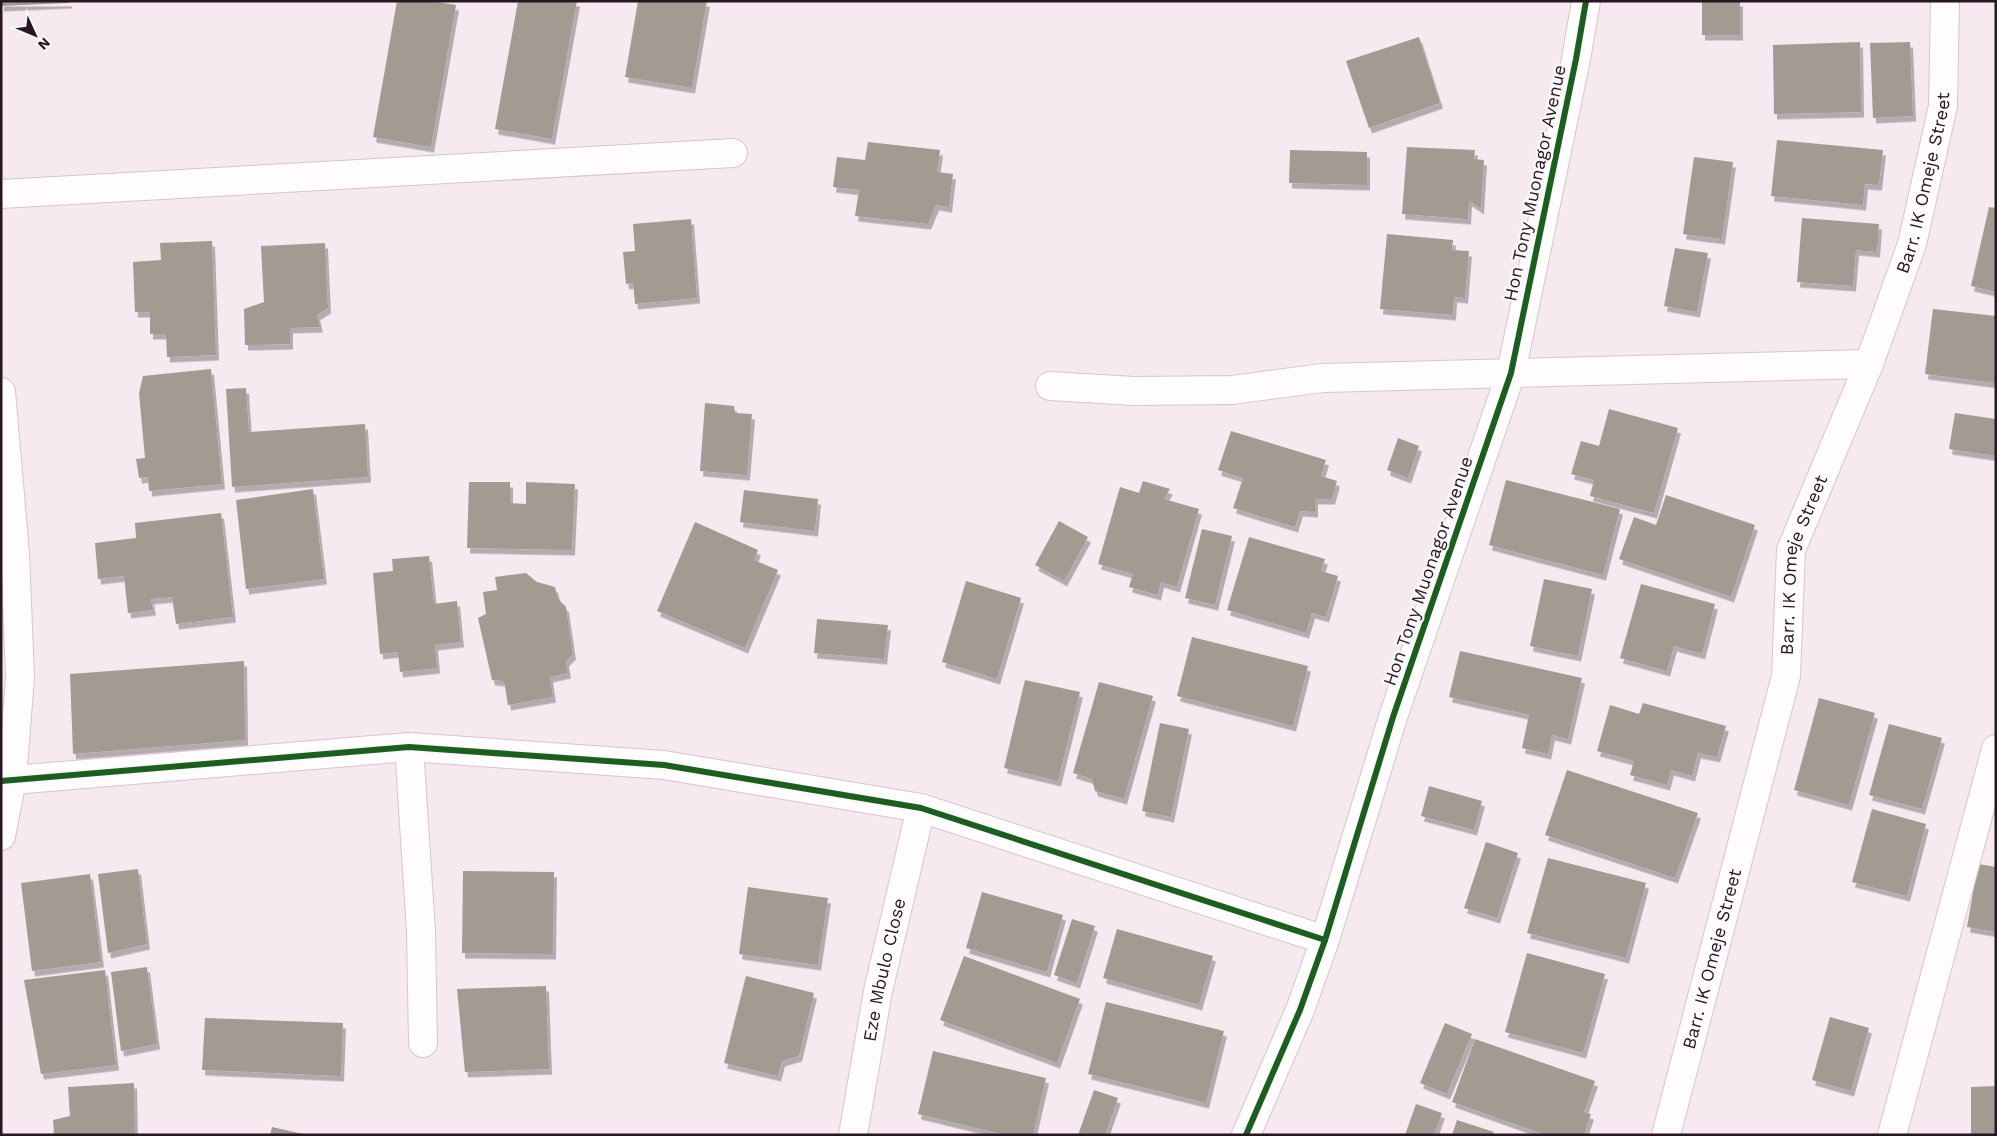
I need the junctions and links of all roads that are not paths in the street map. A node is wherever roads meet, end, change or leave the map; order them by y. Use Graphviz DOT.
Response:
graph roads {
  1 [pos="1586,1"];
  2 [pos="1945,1"];
  3 [pos="733,153"];
  4 [pos="1,194"];
  5 [pos="1869,364"];
  6 [pos="1511,373"];
  7 [pos="1050,386"];
  8 [pos="1,392"];
  9 [pos="409,747"];
  10 [pos="1996,748"];
  11 [pos="7,781"];
  12 [pos="921,808"];
  13 [pos="1,836"];
  14 [pos="1325,940"];
  15 [pos="423,1042"];
  16 [pos="853,1135"];
  17 [pos="1246,1135"];
  18 [pos="1666,1135"];
  19 [pos="1892,1135"];
  1 -- 6 [label="street, Hon Tony Muonagor Avenue"];
  2 -- 5 [label="street, Barr. IK Omeje Street"];
  3 -- 4 [label="street"];
  5 -- 6 [label="street"];
  5 -- 18 [label="street, Barr. IK Omeje Street"];
  6 -- 7 [label="street"];
  6 -- 14 [label="street, Hon Tony Muonagor Avenue"];
  8 -- 11 [label="street"];
  9 -- 11 [label="street"];
  9 -- 12 [label="street"];
  9 -- 15 [label="street"];
  10 -- 19 [label="street"];
  11 -- 13 [label="street"];
  12 -- 14 [label="street"];
  12 -- 16 [label="street, Eze Mbulo Close"];
  14 -- 17 [label="street, Hon Tony Muonagor Avenue"];
}
